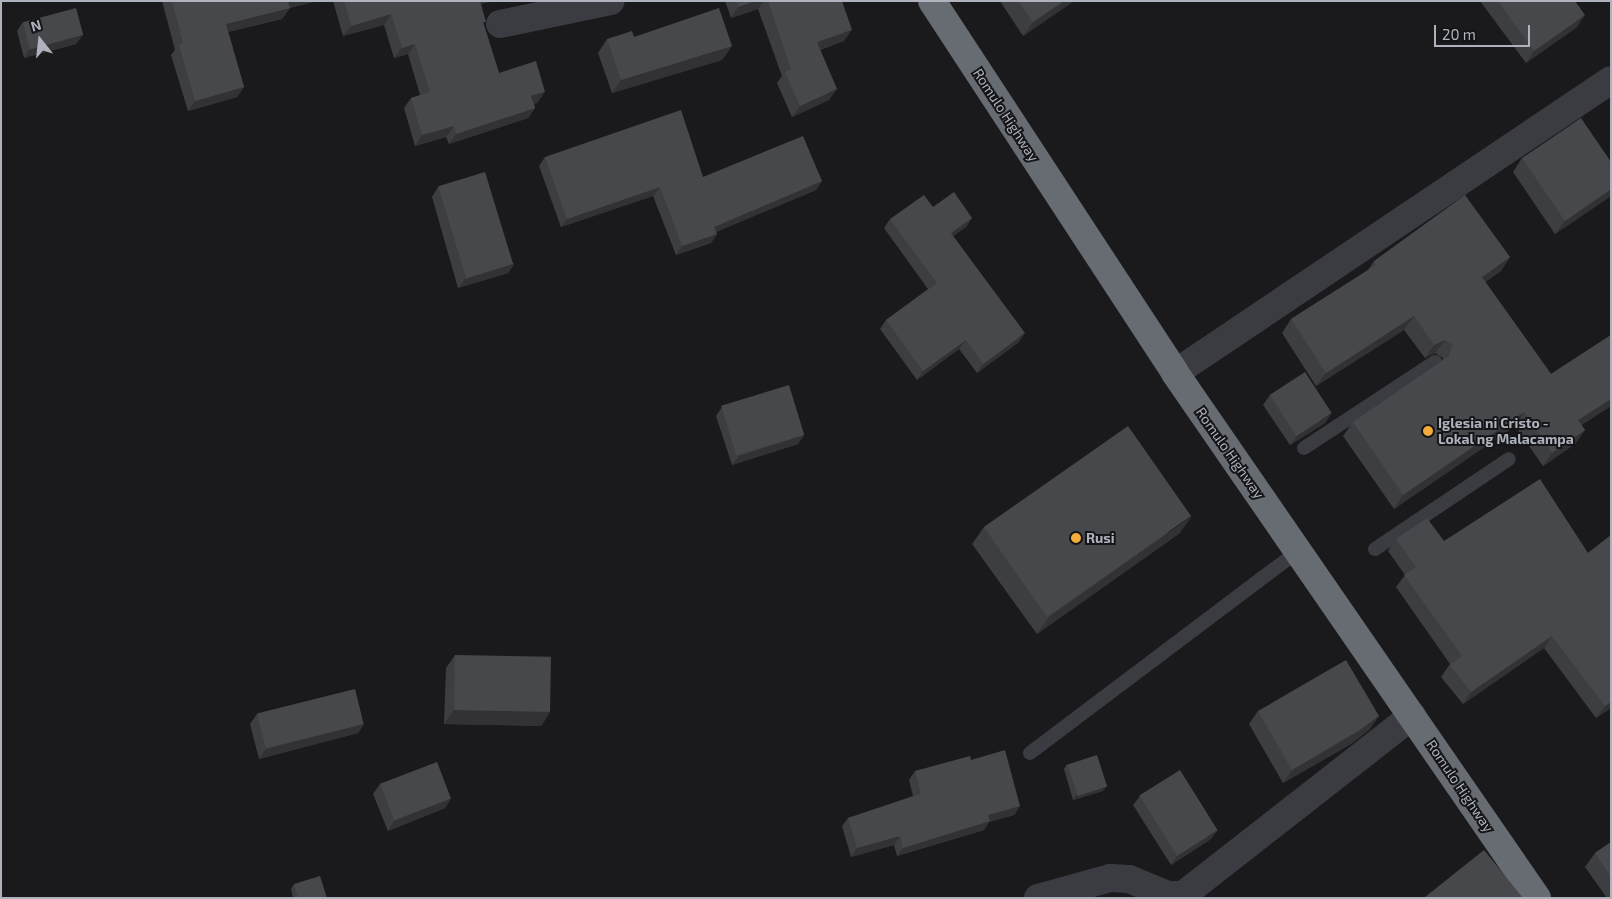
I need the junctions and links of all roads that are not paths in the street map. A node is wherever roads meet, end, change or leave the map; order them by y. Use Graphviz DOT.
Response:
graph roads {
  1 [pos="611,1"];
  2 [pos="932,1"];
  3 [pos="500,24"];
  4 [pos="1611,80"];
  5 [pos="1435,362"];
  6 [pos="1175,373"];
  7 [pos="1304,448"];
  8 [pos="1509,459"];
  9 [pos="1375,549"];
  10 [pos="1298,551"];
  11 [pos="1412,716"];
  12 [pos="1030,754"];
  13 [pos="1038,898"];
  14 [pos="1537,898"];
  1 -- 3 [label="street"];
  2 -- 6 [label="highway, Romulo Highway"];
  4 -- 6 [label="street"];
  5 -- 7 [label="lane"];
  6 -- 10 [label="highway, Romulo Highway"];
  8 -- 9 [label="lane"];
  10 -- 11 [label="highway, Romulo Highway"];
  10 -- 12 [label="lane"];
  11 -- 13 [label="street"];
  11 -- 14 [label="highway, Romulo Highway"];
}
